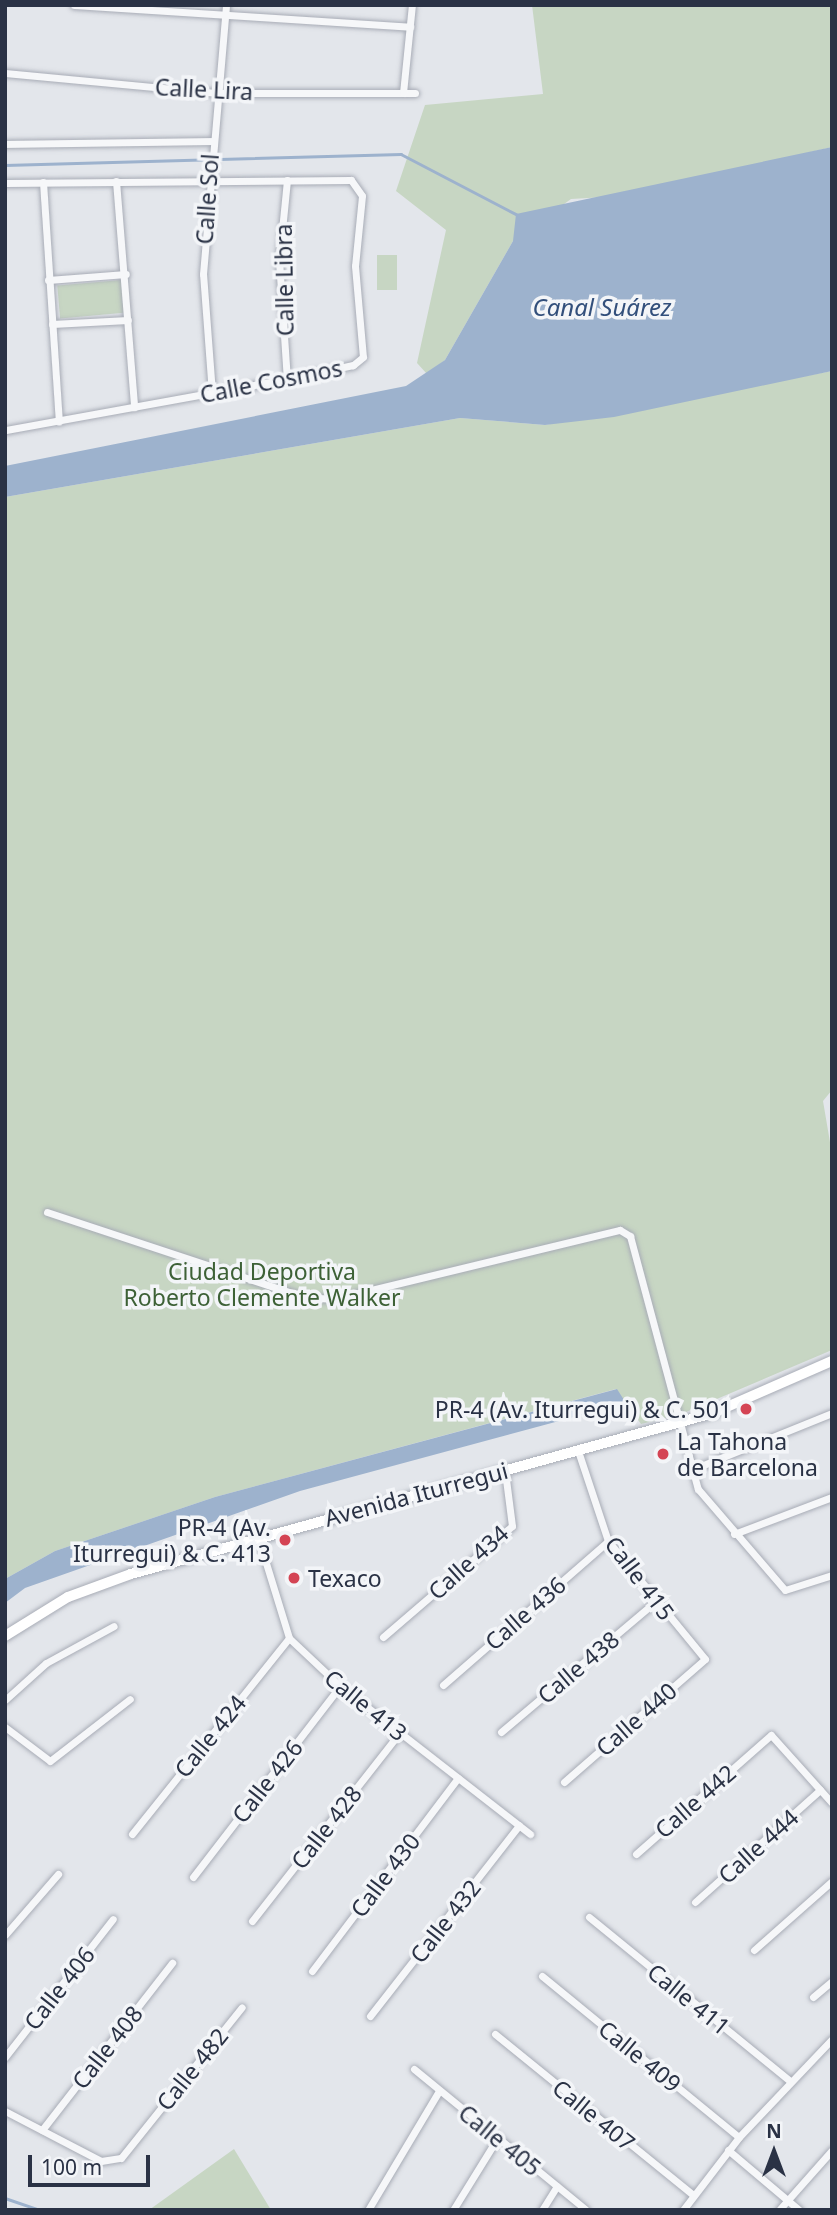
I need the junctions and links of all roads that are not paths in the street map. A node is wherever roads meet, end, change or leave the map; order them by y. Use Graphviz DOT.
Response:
graph roads {
  1 [pos="74,5"];
  2 [pos="226,5"];
  3 [pos="412,5"];
  4 [pos="225,19"];
  5 [pos="410,27"];
  6 [pos="5,73"];
  7 [pos="218,93"];
  8 [pos="403,93"];
  9 [pos="415,93"];
  10 [pos="211,141"];
  11 [pos="5,144"];
  12 [pos="286,180"];
  13 [pos="117,181"];
  14 [pos="207,181"];
  15 [pos="43,182"];
  16 [pos="5,183"];
  17 [pos="126,274"];
  18 [pos="48,280"];
  19 [pos="128,320"];
  20 [pos="52,324"];
  21 [pos="287,379"];
  22 [pos="212,393"];
  23 [pos="134,407"];
  24 [pos="59,421"];
  25 [pos="5,430"];
  26 [pos="47,1212"];
  27 [pos="832,1361"];
  28 [pos="832,1413"];
  29 [pos="676,1424"];
  30 [pos="578,1451"];
  31 [pos="691,1470"];
  32 [pos="505,1471"];
  33 [pos="832,1497"];
  34 [pos="734,1534"];
  35 [pos="258,1536"];
  36 [pos="608,1541"];
  37 [pos="832,1575"];
  38 [pos="655,1602"];
  39 [pos="114,1626"];
  40 [pos="5,1636"];
  41 [pos="383,1637"];
  42 [pos="289,1638"];
  43 [pos="703,1656"];
  44 [pos="443,1685"];
  45 [pos="340,1686"];
  46 [pos="130,1699"];
  47 [pos="5,1700"];
  48 [pos="5,1727"];
  49 [pos="400,1732"];
  50 [pos="502,1732"];
  51 [pos="458,1778"];
  52 [pos="564,1782"];
  53 [pos="820,1790"];
  54 [pos="832,1803"];
  55 [pos="519,1825"];
  56 [pos="132,1834"];
  57 [pos="530,1834"];
  58 [pos="636,1854"];
  59 [pos="58,1874"];
  60 [pos="193,1877"];
  61 [pos="832,1881"];
  62 [pos="695,1902"];
  63 [pos="589,1917"];
  64 [pos="113,1919"];
  65 [pos="252,1921"];
  66 [pos="5,1935"];
  67 [pos="754,1950"];
  68 [pos="172,1963"];
  69 [pos="312,1971"];
  70 [pos="541,1976"];
  71 [pos="832,1981"];
  72 [pos="813,1997"];
  73 [pos="242,2007"];
  74 [pos="370,2016"];
  75 [pos="495,2034"];
  76 [pos="832,2039"];
  77 [pos="5,2057"];
  78 [pos="414,2069"];
  79 [pos="790,2081"];
  80 [pos="439,2091"];
  81 [pos="5,2111"];
  82 [pos="42,2130"];
  83 [pos="498,2137"];
  84 [pos="739,2137"];
  85 [pos="728,2150"];
  86 [pos="832,2150"];
  87 [pos="557,2186"];
  88 [pos="693,2196"];
  89 [pos="787,2199"];
  90 [pos="369,2210"];
  91 [pos="453,2210"];
  92 [pos="542,2210"];
  93 [pos="586,2210"];
  94 [pos="683,2210"];
  95 [pos="779,2210"];
  96 [pos="799,2210"];
  1 -- 4 [label="street"];
  2 -- 4 [label="street, Calle Sol"];
  3 -- 5 [label="street"];
  4 -- 5 [label="street"];
  4 -- 7 [label="street, Calle Sol"];
  5 -- 8 [label="street"];
  6 -- 7 [label="street, Calle Lira"];
  7 -- 8 [label="street, Calle Lira"];
  7 -- 10 [label="street, Calle Sol"];
  8 -- 9 [label="street, Calle Lira"];
  10 -- 11 [label="street"];
  10 -- 14 [label="street, Calle Sol"];
  12 -- 14 [label="street"];
  12 -- 21 [label="street, Calle Libra"];
  12 -- 21 [label="street, Calle Cosmos"];
  13 -- 14 [label="street"];
  13 -- 15 [label="street"];
  13 -- 17 [label="street"];
  14 -- 22 [label="street, Calle Sol"];
  15 -- 16 [label="street"];
  15 -- 18 [label="street"];
  17 -- 18 [label="street"];
  17 -- 19 [label="street"];
  18 -- 20 [label="street"];
  19 -- 20 [label="street"];
  19 -- 23 [label="street"];
  20 -- 24 [label="street"];
  21 -- 22 [label="street, Calle Cosmos"];
  22 -- 23 [label="street, Calle Cosmos"];
  23 -- 24 [label="street, Calle Cosmos"];
  24 -- 25 [label="street, Calle Cosmos"];
  26 -- 29 [label="street"];
  27 -- 29 [label="street, Avenida Iturregui"];
  28 -- 31 [label="street"];
  29 -- 30 [label="street, Avenida Iturregui"];
  29 -- 31 [label="street"];
  30 -- 32 [label="street, Avenida Iturregui"];
  30 -- 36 [label="street, Calle 415"];
  31 -- 34 [label="street"];
  32 -- 35 [label="street, Avenida Iturregui"];
  32 -- 41 [label="street, Calle 434"];
  33 -- 34 [label="street"];
  34 -- 37 [label="street"];
  35 -- 40 [label="street, Avenida Iturregui"];
  35 -- 42 [label="street, Calle 413"];
  36 -- 38 [label="street, Calle 415"];
  36 -- 44 [label="street, Calle 436"];
  38 -- 43 [label="street, Calle 415"];
  38 -- 50 [label="street, Calle 438"];
  39 -- 47 [label="street"];
  42 -- 45 [label="street, Calle 413"];
  42 -- 56 [label="street, Calle 424"];
  43 -- 52 [label="street, Calle 440"];
  45 -- 49 [label="street, Calle 413"];
  45 -- 60 [label="street, Calle 426"];
  46 -- 48 [label="street"];
  49 -- 51 [label="street, Calle 413"];
  49 -- 65 [label="street, Calle 428"];
  51 -- 55 [label="street, Calle 413"];
  51 -- 69 [label="street, Calle 430"];
  53 -- 54 [label="street"];
  53 -- 58 [label="street, Calle 442"];
  53 -- 62 [label="street, Calle 444"];
  55 -- 57 [label="street, Calle 413"];
  55 -- 74 [label="street, Calle 432"];
  59 -- 66 [label="street"];
  61 -- 67 [label="street"];
  63 -- 79 [label="street, Calle 411"];
  64 -- 77 [label="street, Calle 406"];
  68 -- 82 [label="street, Calle 408"];
  70 -- 84 [label="street, Calle 409"];
  71 -- 72 [label="street"];
  73 -- 82 [label="street, Calle 482"];
  75 -- 88 [label="street, Calle 407"];
  76 -- 79 [label="street"];
  78 -- 80 [label="street, Calle 405"];
  79 -- 84 [label="street"];
  80 -- 83 [label="street, Calle 405"];
  80 -- 90 [label="street"];
  81 -- 82 [label="street"];
  83 -- 87 [label="street, Calle 405"];
  83 -- 91 [label="street"];
  84 -- 85 [label="street"];
  85 -- 88 [label="street"];
  85 -- 89 [label="street"];
  86 -- 89 [label="street"];
  87 -- 92 [label="street"];
  87 -- 93 [label="street, Calle 405"];
  88 -- 94 [label="street"];
  89 -- 95 [label="street"];
  89 -- 96 [label="street"];
}
